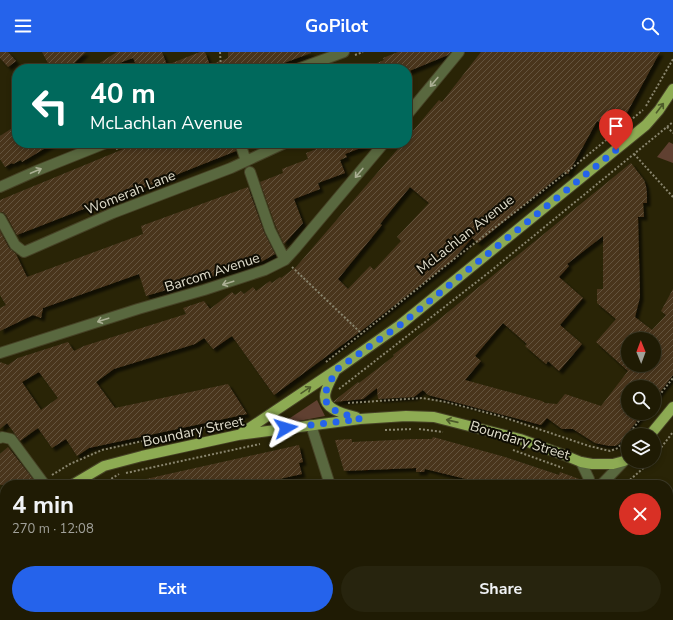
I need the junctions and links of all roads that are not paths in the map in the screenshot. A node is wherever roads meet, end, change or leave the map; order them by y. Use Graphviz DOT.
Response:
graph roads {
  1 [pos="344,52"];
  2 [pos="459,52"];
  3 [pos="312,64"];
  4 [pos="673,89"];
  5 [pos="412,109"];
  6 [pos="94,148"];
  7 [pos="242,148"];
  8 [pos="274,148"];
  9 [pos="378,148"];
  10 [pos="246,161"];
  11 [pos="250,172"];
  12 [pos="0,187"];
  13 [pos="0,218"];
  14 [pos="285,260"];
  15 [pos="0,353"];
  16 [pos="336,370"];
  17 [pos="673,407"];
  18 [pos="360,419"];
  19 [pos="311,425"];
  20 [pos="656,428"];
  21 [pos="238,435"];
  22 [pos="0,438"];
  23 [pos="621,461"];
  24 [pos="581,462"];
  25 [pos="621,464"];
  26 [pos="41,480"];
  27 [pos="80,480"];
  28 [pos="328,480"];
  29 [pos="589,480"];
  30 [pos="606,480"];
  1 -- 3 [label="street"];
  2 -- 5 [label="street, one-way"];
  16 -- 4 [label="main road, McLachlan Avenue, one-way"];
  12 -- 6 [label="street, one-way"];
  7 -- 10 [label="street"];
  8 -- 10 [label="street, Womerah Lane"];
  9 -- 14 [label="street, Barcom Avenue, one-way"];
  10 -- 13 [label="street, Womerah Lane"];
  11 -- 14 [label="street"];
  14 -- 15 [label="street, Barcom Avenue, one-way"];
  16 -- 18 [label="main road, McLachlan Avenue"];
  21 -- 16 [label="main road, McLachlan Avenue, one-way"];
  17 -- 20 [label="main road"];
  18 -- 19 [label="main road, Boundary Street"];
  24 -- 18 [label="main road, Boundary Street, one-way"];
  19 -- 21 [label="main road, Boundary Street"];
  19 -- 28 [label="street"];
  21 -- 27 [label="main road, Boundary Street"];
  22 -- 26 [label="street"];
  23 -- 24 [label="main road, Boundary Street"];
  24 -- 29 [label="street, Boundary Street"];
  25 -- 30 [label="street"];
}
